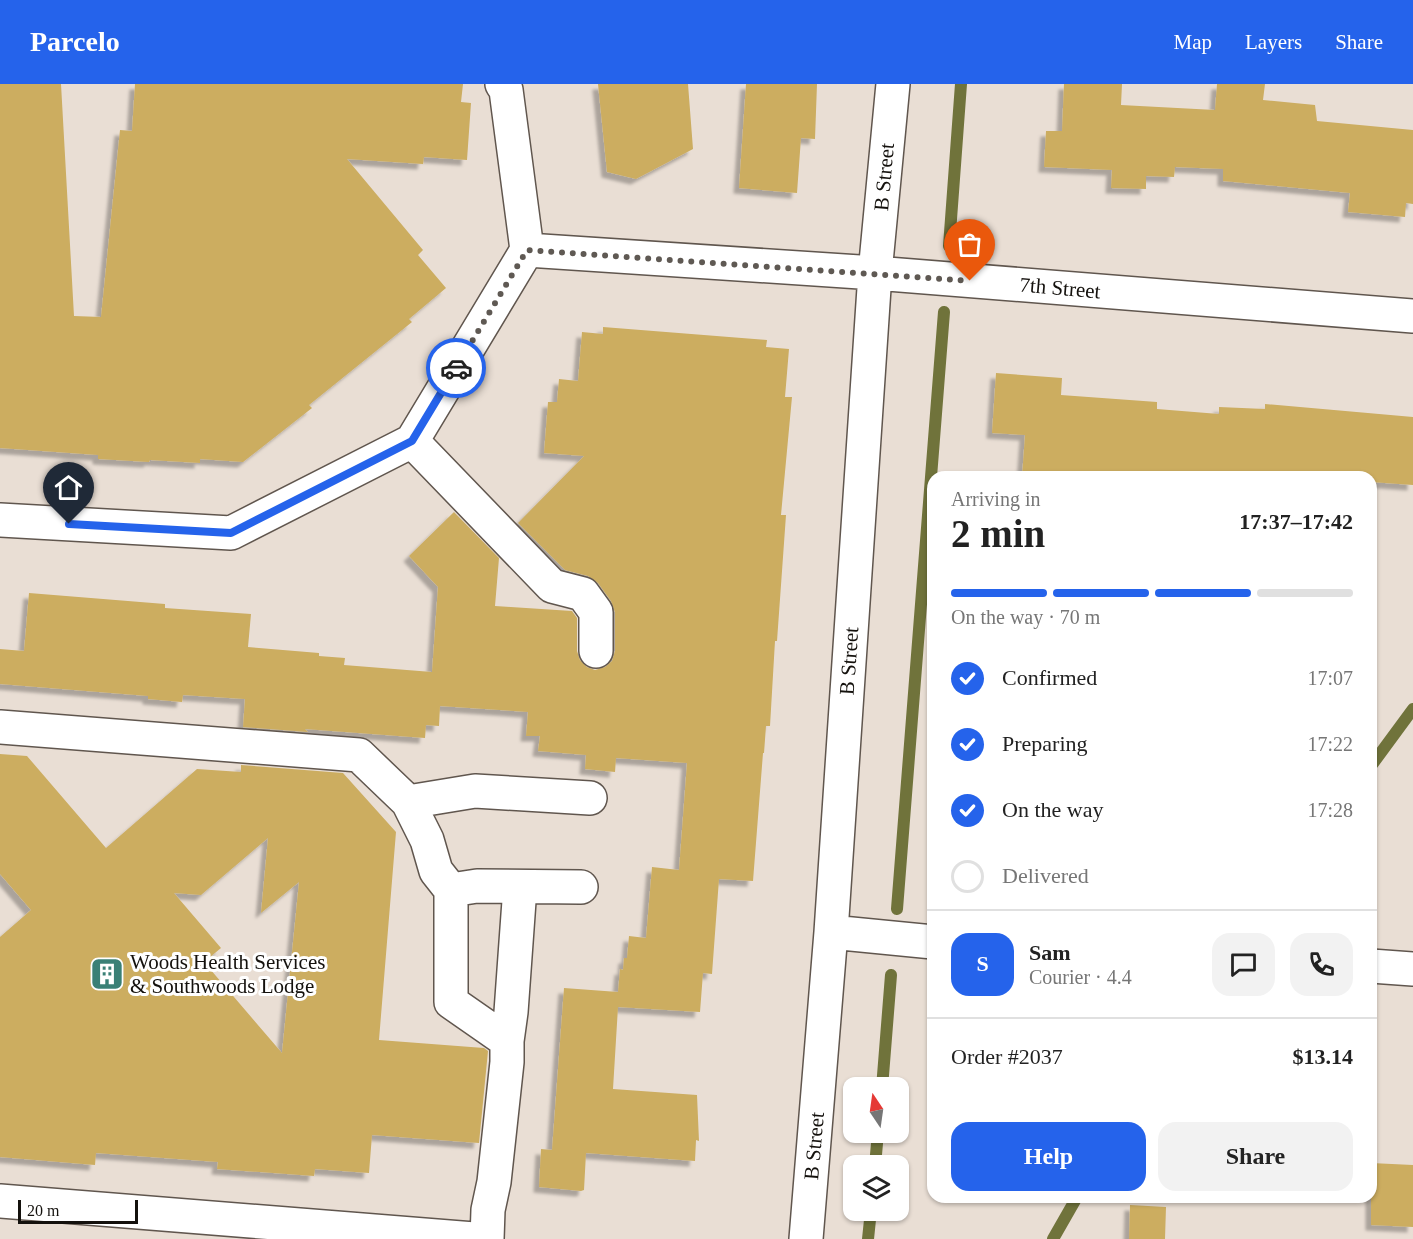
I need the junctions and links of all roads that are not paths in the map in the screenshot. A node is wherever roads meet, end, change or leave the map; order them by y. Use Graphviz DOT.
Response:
graph roads {
  1 [pos="893,84"];
  2 [pos="504,87"];
  3 [pos="527,250"];
  4 [pos="875,273"];
  5 [pos="1413,316"];
  6 [pos="412,441"];
  7 [pos="0,520"];
  8 [pos="596,651"];
  9 [pos="0,727"];
  10 [pos="591,798"];
  11 [pos="408,802"];
  12 [pos="520,887"];
  13 [pos="581,887"];
  14 [pos="451,890"];
  15 [pos="831,932"];
  16 [pos="927,941"];
  17 [pos="1377,966"];
  18 [pos="1413,969"];
  19 [pos="507,1041"];
  20 [pos="0,1201"];
  21 [pos="474,1239"];
  22 [pos="487,1239"];
  23 [pos="806,1239"];
  1 -- 4 [label="street, B Street"];
  2 -- 3 [label="street"];
  3 -- 4 [label="street, 7th Street"];
  3 -- 6 [label="street"];
  4 -- 5 [label="street, 7th Street"];
  4 -- 15 [label="street, B Street"];
  6 -- 7 [label="street"];
  6 -- 8 [label="street"];
  9 -- 11 [label="street"];
  10 -- 11 [label="street"];
  11 -- 14 [label="street"];
  12 -- 13 [label="street"];
  12 -- 14 [label="street"];
  12 -- 19 [label="street"];
  14 -- 19 [label="street"];
  15 -- 16 [label="street"];
  15 -- 23 [label="street, B Street"];
  17 -- 18 [label="street"];
  19 -- 22 [label="street"];
  20 -- 21 [label="street"];
}
